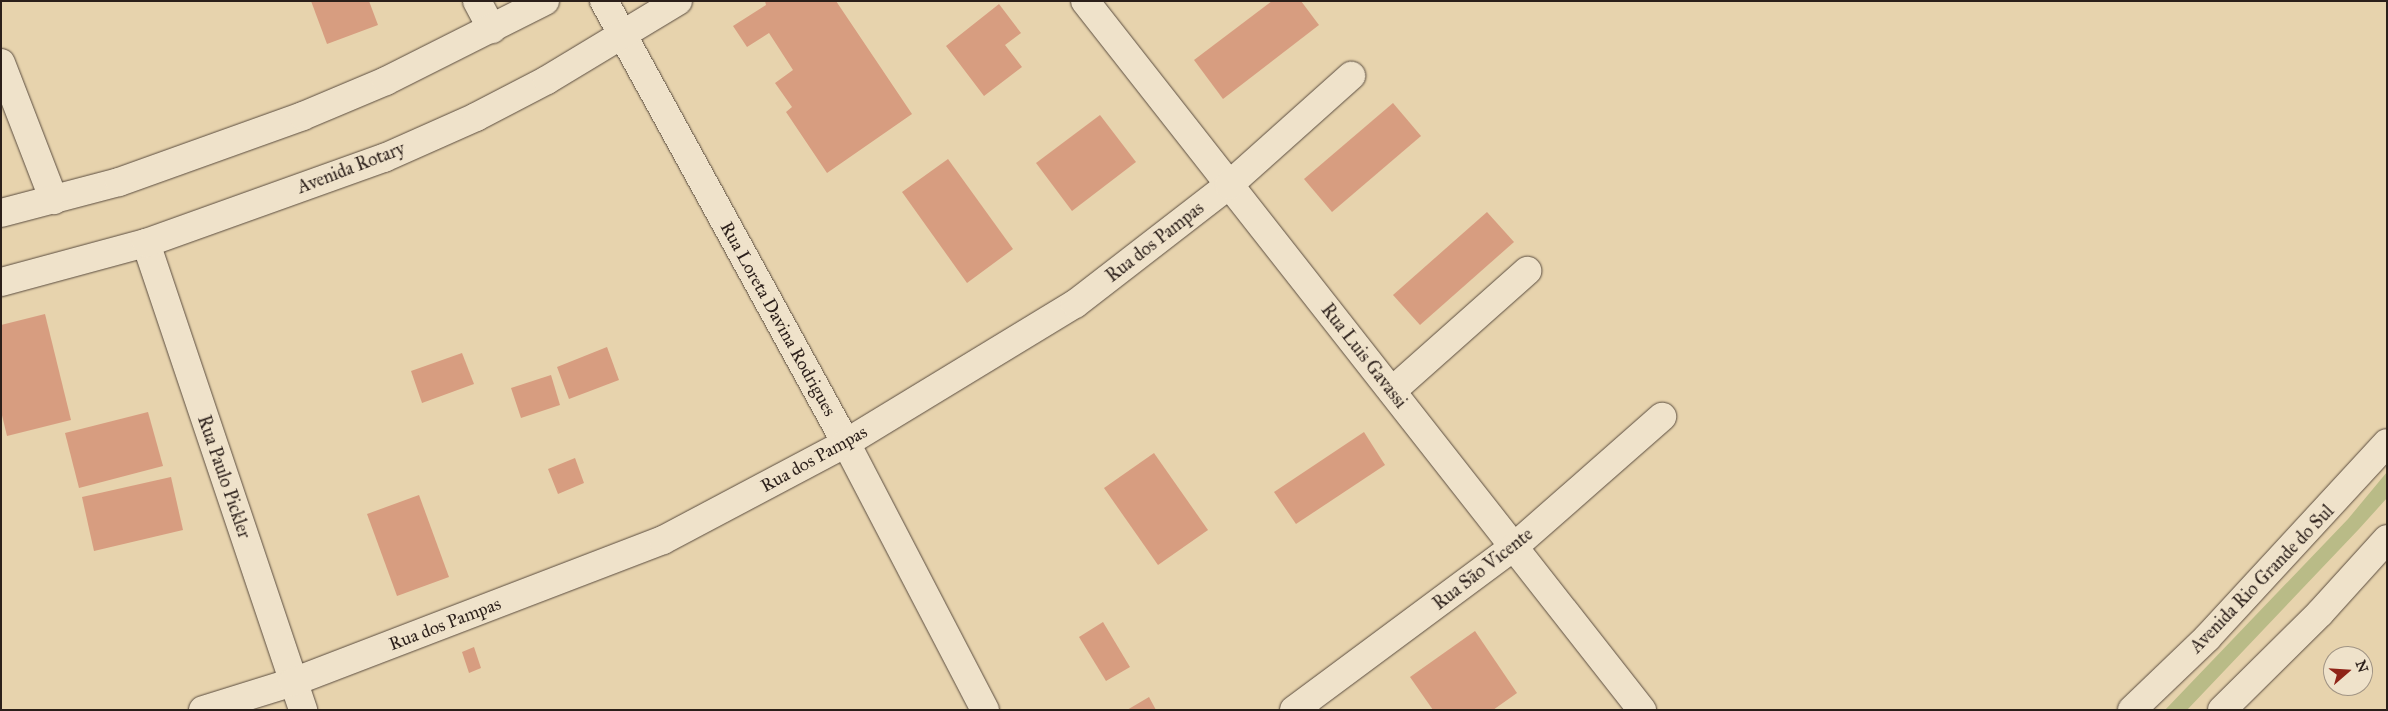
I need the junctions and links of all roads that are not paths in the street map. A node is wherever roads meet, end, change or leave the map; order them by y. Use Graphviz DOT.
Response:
graph roads {
  1 [pos="477,1"];
  2 [pos="545,1"];
  3 [pos="604,1"];
  4 [pos="678,1"];
  5 [pos="1085,1"];
  6 [pos="492,29"];
  7 [pos="624,36"];
  8 [pos="1,63"];
  9 [pos="1351,76"];
  10 [pos="1229,185"];
  11 [pos="54,200"];
  12 [pos="1,213"];
  13 [pos="146,244"];
  14 [pos="1527,271"];
  15 [pos="1,282"];
  16 [pos="1392,391"];
  17 [pos="1662,417"];
  18 [pos="846,443"];
  19 [pos="2387,443"];
  20 [pos="2387,540"];
  21 [pos="1515,546"];
  22 [pos="293,682"];
  23 [pos="202,710"];
  24 [pos="303,710"];
  25 [pos="985,710"];
  26 [pos="1294,710"];
  27 [pos="1642,710"];
  28 [pos="2132,710"];
  29 [pos="2222,710"];
  1 -- 6 [label="street"];
  2 -- 6 [label="street"];
  3 -- 7 [label="street, Rua Loreta Davina Rodrigues"];
  4 -- 7 [label="street, Avenida Rotary"];
  5 -- 10 [label="street, Rua Luis Gavassi"];
  6 -- 11 [label="street"];
  7 -- 13 [label="street, Avenida Rotary"];
  7 -- 18 [label="street, Rua Loreta Davina Rodrigues"];
  8 -- 11 [label="street"];
  9 -- 10 [label="street, Rua dos Pampas"];
  10 -- 16 [label="street, Rua Luis Gavassi"];
  10 -- 18 [label="street, Rua dos Pampas"];
  11 -- 12 [label="street"];
  13 -- 15 [label="street, Avenida Rotary"];
  13 -- 22 [label="street, Rua Paulo Pickler"];
  14 -- 16 [label="street"];
  16 -- 21 [label="street, Rua Luis Gavassi"];
  17 -- 21 [label="street, Rua São Vicente"];
  18 -- 22 [label="street, Rua dos Pampas"];
  18 -- 25 [label="street, Rua Loreta Davina Rodrigues"];
  19 -- 28 [label="street, Avenida Rio Grande do Sul"];
  20 -- 29 [label="street"];
  21 -- 26 [label="street, Rua São Vicente"];
  21 -- 27 [label="street, Rua Luis Gavassi"];
  22 -- 23 [label="street, Rua dos Pampas"];
  22 -- 24 [label="street, Rua Paulo Pickler"];
}
